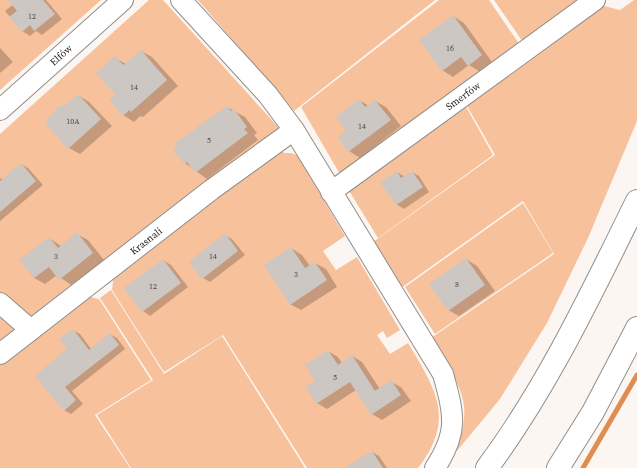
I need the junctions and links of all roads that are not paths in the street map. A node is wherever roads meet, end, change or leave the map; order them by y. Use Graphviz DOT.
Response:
graph roads {
  1 [pos="123,0"];
  2 [pos="181,0"];
  3 [pos="595,0"];
  4 [pos="0,110"];
  5 [pos="294,130"];
  6 [pos="331,192"];
  7 [pos="637,201"];
  8 [pos="0,303"];
  9 [pos="637,328"];
  10 [pos="31,330"];
  11 [pos="0,354"];
  12 [pos="435,468"];
  13 [pos="487,468"];
  14 [pos="558,468"];
  1 -- 4 [label="street, Elfów"];
  2 -- 5 [label="street"];
  3 -- 6 [label="street, Smerfów"];
  5 -- 6 [label="street"];
  5 -- 10 [label="street, Krasnali"];
  6 -- 12 [label="street"];
  7 -- 13 [label="main road"];
  8 -- 10 [label="street"];
  9 -- 14 [label="main road"];
  10 -- 11 [label="street, Krasnali"];
}
